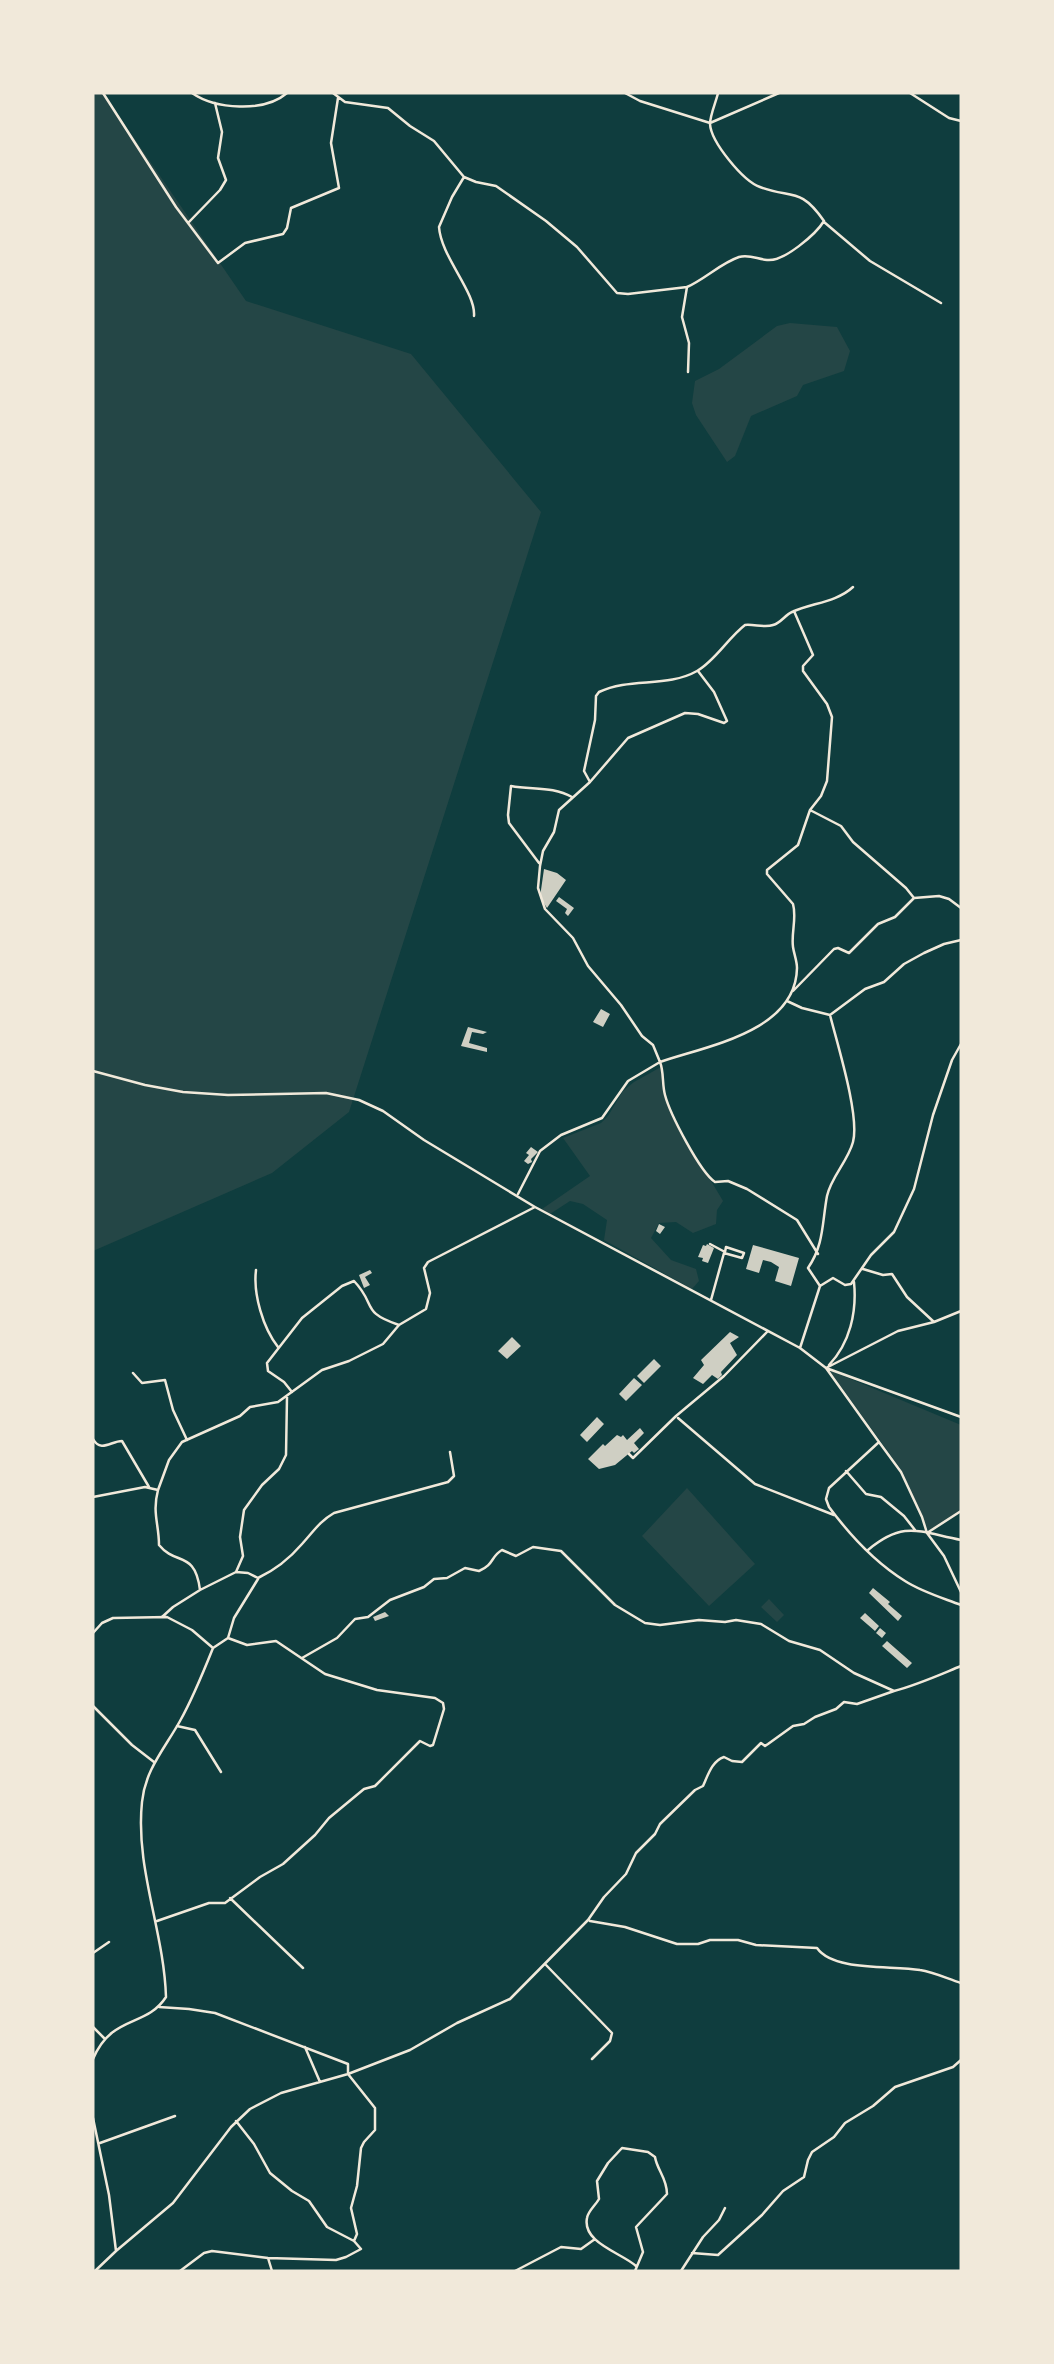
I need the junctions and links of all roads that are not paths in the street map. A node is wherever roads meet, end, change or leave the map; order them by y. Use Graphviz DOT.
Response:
graph roads {
  1 [pos="103,93"];
  2 [pos="192,93"];
  3 [pos="286,93"];
  4 [pos="333,93"];
  5 [pos="625,93"];
  6 [pos="718,93"];
  7 [pos="779,93"];
  8 [pos="910,93"];
  9 [pos="338,97"];
  10 [pos="215,103"];
  11 [pos="961,121"];
  12 [pos="710,123"];
  13 [pos="464,177"];
  14 [pos="824,222"];
  15 [pos="188,223"];
  16 [pos="687,287"];
  17 [pos="941,303"];
  18 [pos="474,316"];
  19 [pos="688,372"];
  20 [pos="853,587"];
  21 [pos="794,611"];
  22 [pos="698,671"];
  23 [pos="590,782"];
  24 [pos="572,797"];
  25 [pos="810,810"];
  26 [pos="540,866"];
  27 [pos="914,898"];
  28 [pos="961,908"];
  29 [pos="961,940"];
  30 [pos="792,992"];
  31 [pos="787,1001"];
  32 [pos="830,1015"];
  33 [pos="961,1044"];
  34 [pos="660,1062"];
  35 [pos="93,1071"];
  36 [pos="518,1195"];
  37 [pos="535,1207"];
  38 [pos="710,1244"];
  39 [pos="818,1254"];
  40 [pos="863,1269"];
  41 [pos="256,1270"];
  42 [pos="854,1282"];
  43 [pos="820,1286"];
  44 [pos="711,1300"];
  45 [pos="961,1311"];
  46 [pos="934,1322"];
  47 [pos="399,1325"];
  48 [pos="768,1331"];
  49 [pos="278,1347"];
  50 [pos="800,1348"];
  51 [pos="826,1368"];
  52 [pos="133,1373"];
  53 [pos="292,1392"];
  54 [pos="287,1397"];
  55 [pos="961,1417"];
  56 [pos="678,1418"];
  57 [pos="93,1439"];
  58 [pos="187,1440"];
  59 [pos="879,1442"];
  60 [pos="450,1452"];
  61 [pos="629,1454"];
  62 [pos="846,1471"];
  63 [pos="150,1488"];
  64 [pos="158,1490"];
  65 [pos="93,1497"];
  66 [pos="961,1511"];
  67 [pos="834,1515"];
  68 [pos="915,1530"];
  69 [pos="927,1533"];
  70 [pos="961,1540"];
  71 [pos="868,1550"];
  72 [pos="236,1572"];
  73 [pos="258,1578"];
  74 [pos="200,1590"];
  75 [pos="961,1592"];
  76 [pos="961,1605"];
  77 [pos="162,1617"];
  78 [pos="93,1633"];
  79 [pos="228,1638"];
  80 [pos="213,1648"];
  81 [pos="302,1658"];
  82 [pos="961,1666"];
  83 [pos="894,1691"];
  84 [pos="93,1706"];
  85 [pos="177,1726"];
  86 [pos="153,1762"];
  87 [pos="221,1772"];
  88 [pos="230,1898"];
  89 [pos="588,1920"];
  90 [pos="156,1921"];
  91 [pos="110,1942"];
  92 [pos="93,1953"];
  93 [pos="546,1965"];
  94 [pos="303,1968"];
  95 [pos="961,1983"];
  96 [pos="159,2007"];
  97 [pos="93,2028"];
  98 [pos="104,2038"];
  99 [pos="305,2047"];
  100 [pos="93,2059"];
  101 [pos="593,2059"];
  102 [pos="961,2060"];
  103 [pos="348,2074"];
  104 [pos="320,2082"];
  105 [pos="175,2116"];
  106 [pos="93,2118"];
  107 [pos="236,2121"];
  108 [pos="100,2143"];
  109 [pos="725,2208"];
  110 [pos="594,2239"];
  111 [pos="355,2241"];
  112 [pos="116,2251"];
  113 [pos="692,2253"];
  114 [pos="268,2258"];
  115 [pos="636,2266"];
  116 [pos="95,2271"];
  117 [pos="180,2271"];
  118 [pos="272,2271"];
  119 [pos="515,2271"];
  120 [pos="635,2271"];
  121 [pos="681,2271"];
  1 -- 15 [label="street"];
  2 -- 10 [label="street"];
  3 -- 10 [label="street"];
  4 -- 9 [label="street"];
  5 -- 12 [label="street"];
  6 -- 12 [label="street"];
  7 -- 12 [label="street"];
  8 -- 11 [label="street"];
  9 -- 13 [label="street"];
  9 -- 15 [label="street"];
  10 -- 15 [label="street"];
  12 -- 14 [label="street"];
  13 -- 16 [label="street"];
  13 -- 18 [label="street"];
  14 -- 16 [label="street"];
  14 -- 17 [label="street"];
  16 -- 19 [label="street"];
  20 -- 21 [label="street"];
  21 -- 22 [label="street"];
  21 -- 25 [label="street"];
  22 -- 23 [label="street"];
  22 -- 23 [label="street"];
  23 -- 24 [label="street"];
  24 -- 26 [label="street"];
  24 -- 26 [label="street"];
  25 -- 27 [label="street"];
  25 -- 30 [label="street"];
  26 -- 34 [label="street"];
  27 -- 28 [label="street"];
  27 -- 30 [label="street"];
  29 -- 32 [label="street"];
  30 -- 31 [label="street"];
  31 -- 32 [label="street"];
  31 -- 34 [label="street"];
  32 -- 39 [label="street"];
  33 -- 40 [label="street"];
  34 -- 36 [label="street"];
  34 -- 39 [label="street"];
  35 -- 36 [label="street"];
  36 -- 37 [label="street"];
  37 -- 44 [label="street"];
  37 -- 47 [label="street"];
  38 -- 44 [label="street"];
  39 -- 43 [label="street"];
  40 -- 42 [label="street"];
  40 -- 46 [label="street"];
  41 -- 49 [label="street"];
  42 -- 43 [label="street"];
  42 -- 51 [label="street"];
  43 -- 50 [label="street"];
  44 -- 48 [label="street"];
  45 -- 46 [label="street"];
  46 -- 51 [label="street"];
  47 -- 49 [label="street"];
  47 -- 53 [label="street"];
  48 -- 50 [label="street"];
  48 -- 61 [label="street"];
  49 -- 53 [label="street"];
  50 -- 51 [label="street"];
  51 -- 55 [label="street"];
  51 -- 59 [label="street"];
  52 -- 58 [label="street"];
  53 -- 54 [label="street"];
  54 -- 58 [label="street"];
  54 -- 72 [label="street"];
  56 -- 67 [label="street"];
  57 -- 63 [label="street"];
  58 -- 64 [label="street"];
  59 -- 62 [label="street"];
  59 -- 69 [label="street"];
  60 -- 73 [label="street"];
  62 -- 67 [label="street"];
  62 -- 68 [label="street"];
  63 -- 64 [label="street"];
  63 -- 65 [label="street"];
  64 -- 74 [label="street"];
  66 -- 69 [label="street"];
  67 -- 71 [label="street"];
  68 -- 69 [label="street"];
  68 -- 71 [label="street"];
  69 -- 70 [label="street"];
  69 -- 75 [label="street"];
  71 -- 76 [label="street"];
  72 -- 73 [label="street"];
  72 -- 74 [label="street"];
  73 -- 79 [label="street"];
  74 -- 77 [label="street"];
  77 -- 78 [label="street"];
  77 -- 80 [label="street"];
  79 -- 80 [label="street"];
  79 -- 81 [label="street"];
  80 -- 85 [label="street"];
  81 -- 83 [label="street"];
  81 -- 88 [label="street"];
  82 -- 83 [label="street"];
  83 -- 89 [label="street"];
  84 -- 86 [label="street"];
  85 -- 86 [label="street"];
  85 -- 87 [label="street"];
  86 -- 90 [label="street"];
  88 -- 90 [label="street"];
  88 -- 94 [label="street"];
  89 -- 93 [label="street"];
  89 -- 95 [label="street"];
  90 -- 96 [label="street"];
  91 -- 92 [label="street"];
  93 -- 101 [label="street"];
  93 -- 103 [label="street"];
  96 -- 98 [label="street"];
  96 -- 99 [label="street"];
  97 -- 98 [label="street"];
  98 -- 100 [label="street"];
  99 -- 103 [label="street"];
  99 -- 104 [label="street"];
  102 -- 113 [label="street"];
  103 -- 104 [label="street"];
  103 -- 111 [label="street"];
  104 -- 107 [label="street"];
  105 -- 108 [label="street"];
  106 -- 108 [label="street"];
  107 -- 111 [label="street"];
  107 -- 112 [label="street"];
  108 -- 112 [label="street"];
  109 -- 113 [label="street"];
  110 -- 115 [label="street"];
  110 -- 115 [label="street"];
  110 -- 119 [label="street"];
  111 -- 114 [label="street"];
  112 -- 116 [label="street"];
  113 -- 121 [label="street"];
  114 -- 117 [label="street"];
  114 -- 118 [label="street"];
  115 -- 120 [label="street"];
}
